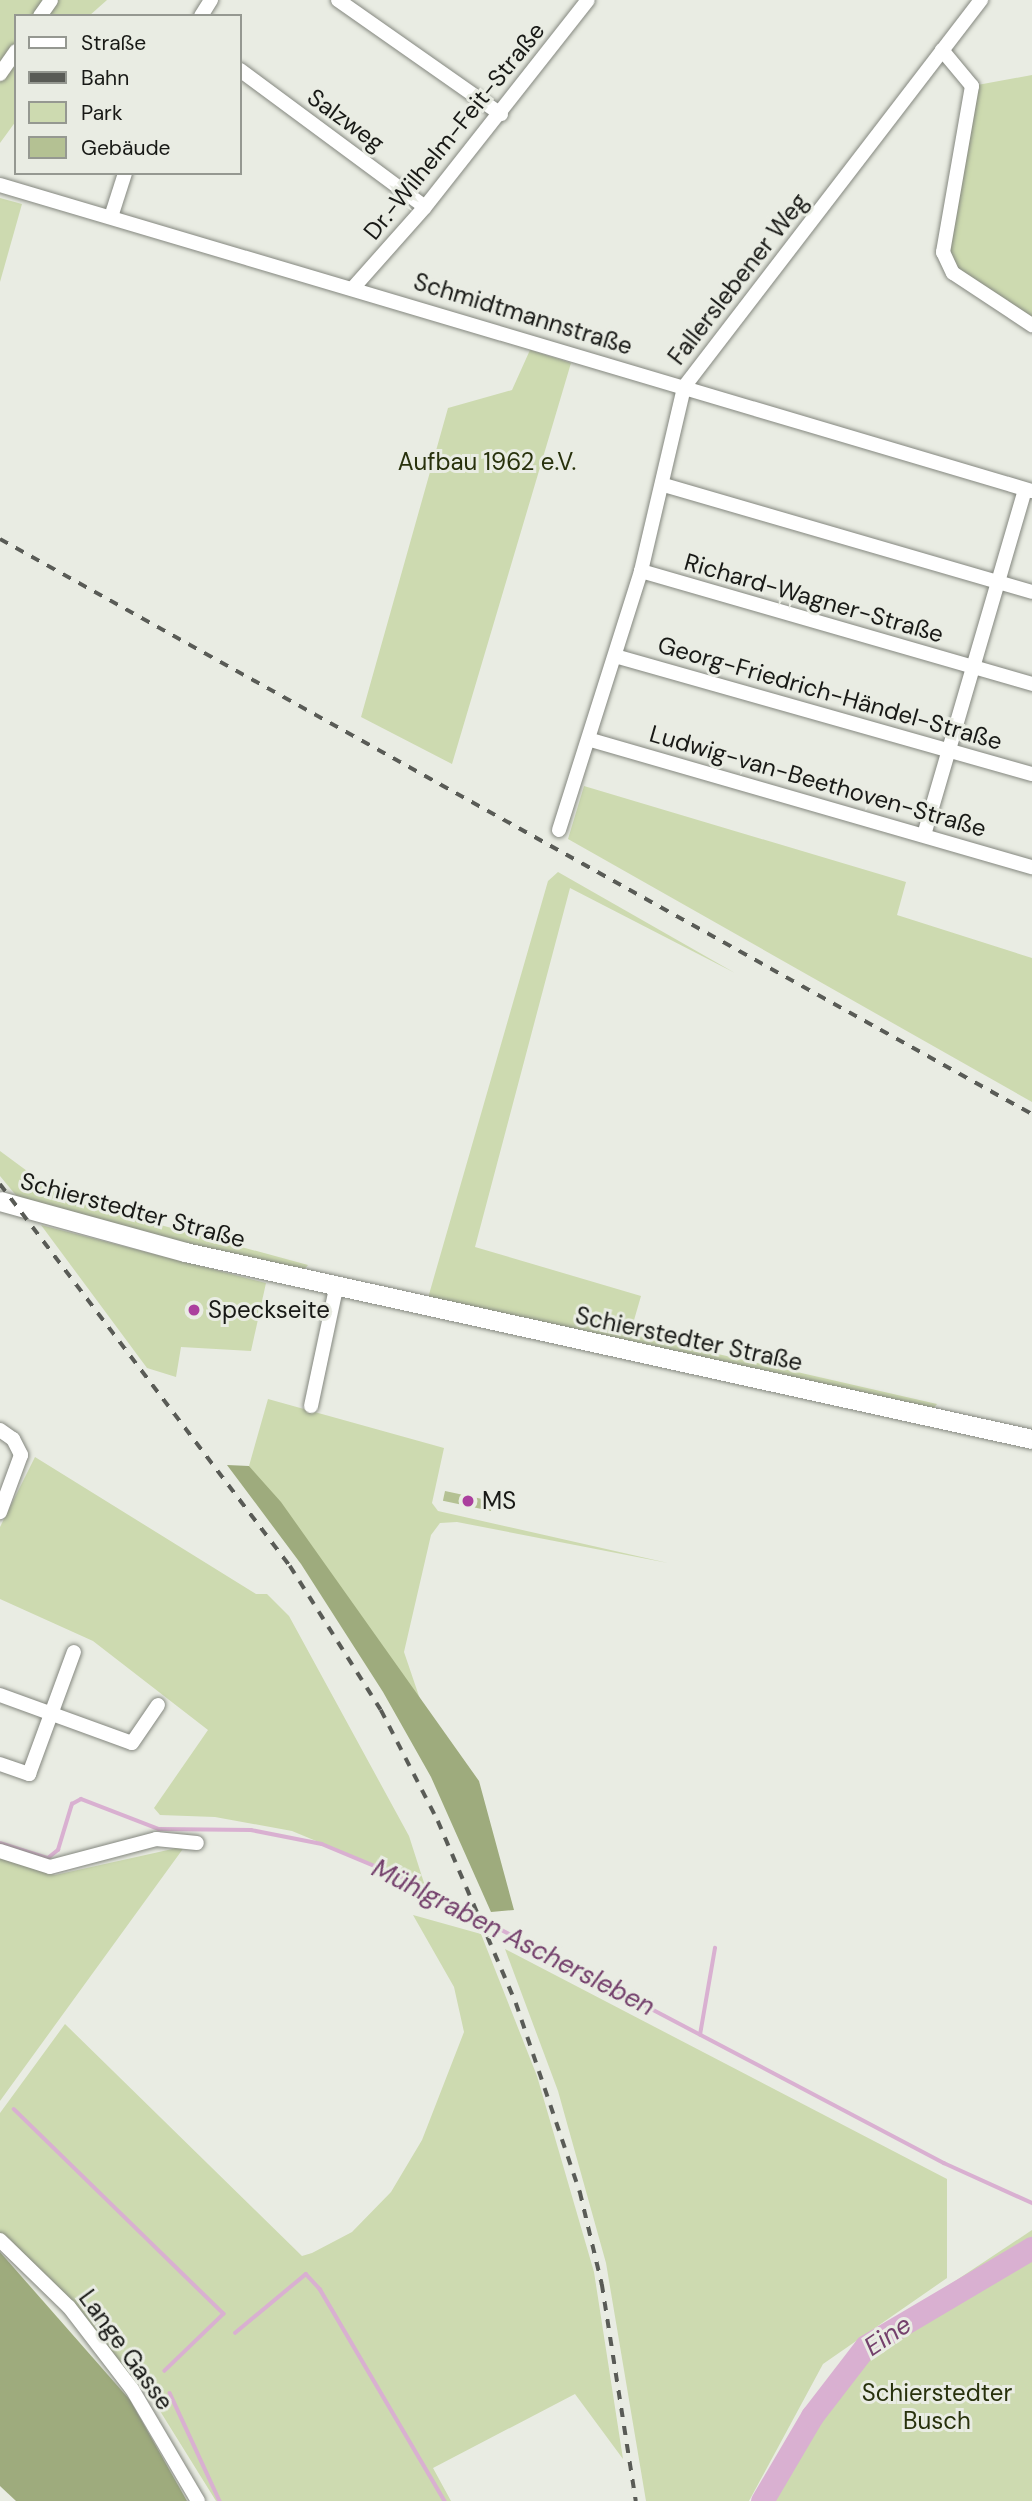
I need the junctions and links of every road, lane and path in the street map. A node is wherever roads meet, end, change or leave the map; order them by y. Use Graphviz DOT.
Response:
graph roads {
  1 [pos="338,0"];
  2 [pos="588,0"];
  3 [pos="981,0"];
  4 [pos="942,50"];
  5 [pos="14,54"];
  6 [pos="242,72"];
  7 [pos="0,74"];
  8 [pos="500,114"];
  9 [pos="124,175"];
  10 [pos="0,185"];
  11 [pos="425,207"];
  12 [pos="111,217"];
  13 [pos="354,288"];
  14 [pos="1032,325"];
  15 [pos="684,387"];
  16 [pos="664,485"];
  17 [pos="1029,490"];
  18 [pos="641,571"];
  19 [pos="997,582"];
  20 [pos="1032,592"];
  21 [pos="615,656"];
  22 [pos="974,668"];
  23 [pos="1032,684"];
  24 [pos="591,740"];
  25 [pos="949,750"];
  26 [pos="1032,774"];
  27 [pos="559,830"];
  28 [pos="924,835"];
  29 [pos="1032,867"];
  30 [pos="0,1201"];
  31 [pos="337,1284"];
  32 [pos="311,1406"];
  33 [pos="0,1430"];
  34 [pos="1032,1439"];
  35 [pos="0,1512"];
  36 [pos="74,1652"];
  37 [pos="0,1695"];
  38 [pos="158,1705"];
  39 [pos="51,1713"];
  40 [pos="0,1764"];
  41 [pos="197,1843"];
  42 [pos="0,1852"];
  43 [pos="0,2239"];
  44 [pos="198,2501"];
  1 -- 8 [label="street"];
  2 -- 8 [label="street, Dr.-Wilhelm-Feit-Straße"];
  3 -- 4 [label="street, Fallerslebener Weg"];
  4 -- 14 [label="street"];
  4 -- 15 [label="street, Fallerslebener Weg"];
  5 -- 7 [label="street"];
  6 -- 11 [label="street, Salzweg"];
  8 -- 11 [label="street, Dr.-Wilhelm-Feit-Straße"];
  9 -- 12 [label="street"];
  10 -- 12 [label="street, Schmidtmannstraße"];
  11 -- 13 [label="street, Dr.-Wilhelm-Feit-Straße"];
  12 -- 13 [label="street, Schmidtmannstraße"];
  13 -- 15 [label="street, Schmidtmannstraße"];
  15 -- 16 [label="street, Fallerslebener Weg"];
  15 -- 17 [label="street, Schmidtmannstraße"];
  16 -- 18 [label="street, Fallerslebener Weg"];
  16 -- 19 [label="street"];
  17 -- 19 [label="street"];
  18 -- 21 [label="street, Fallerslebener Weg"];
  18 -- 22 [label="street, Richard-Wagner-Straße"];
  19 -- 20 [label="street"];
  19 -- 22 [label="street"];
  21 -- 24 [label="street, Fallerslebener Weg"];
  21 -- 25 [label="street, Georg-Friedrich-Händel-Straße"];
  22 -- 23 [label="street, Richard-Wagner-Straße"];
  22 -- 25 [label="street"];
  24 -- 27 [label="street, Fallerslebener Weg"];
  24 -- 28 [label="street, Ludwig-van-Beethoven-Straße"];
  25 -- 26 [label="street, Georg-Friedrich-Händel-Straße"];
  25 -- 28 [label="street"];
  28 -- 29 [label="street, Ludwig-van-Beethoven-Straße"];
  30 -- 31 [label="street, Schierstedter Straße"];
  31 -- 32 [label="street"];
  31 -- 34 [label="street, Schierstedter Straße"];
  33 -- 35 [label="street"];
  36 -- 39 [label="street"];
  37 -- 39 [label="street"];
  38 -- 39 [label="street"];
  39 -- 40 [label="street"];
  41 -- 42 [label="street"];
  43 -- 44 [label="street, Lange Gasse"];
}
